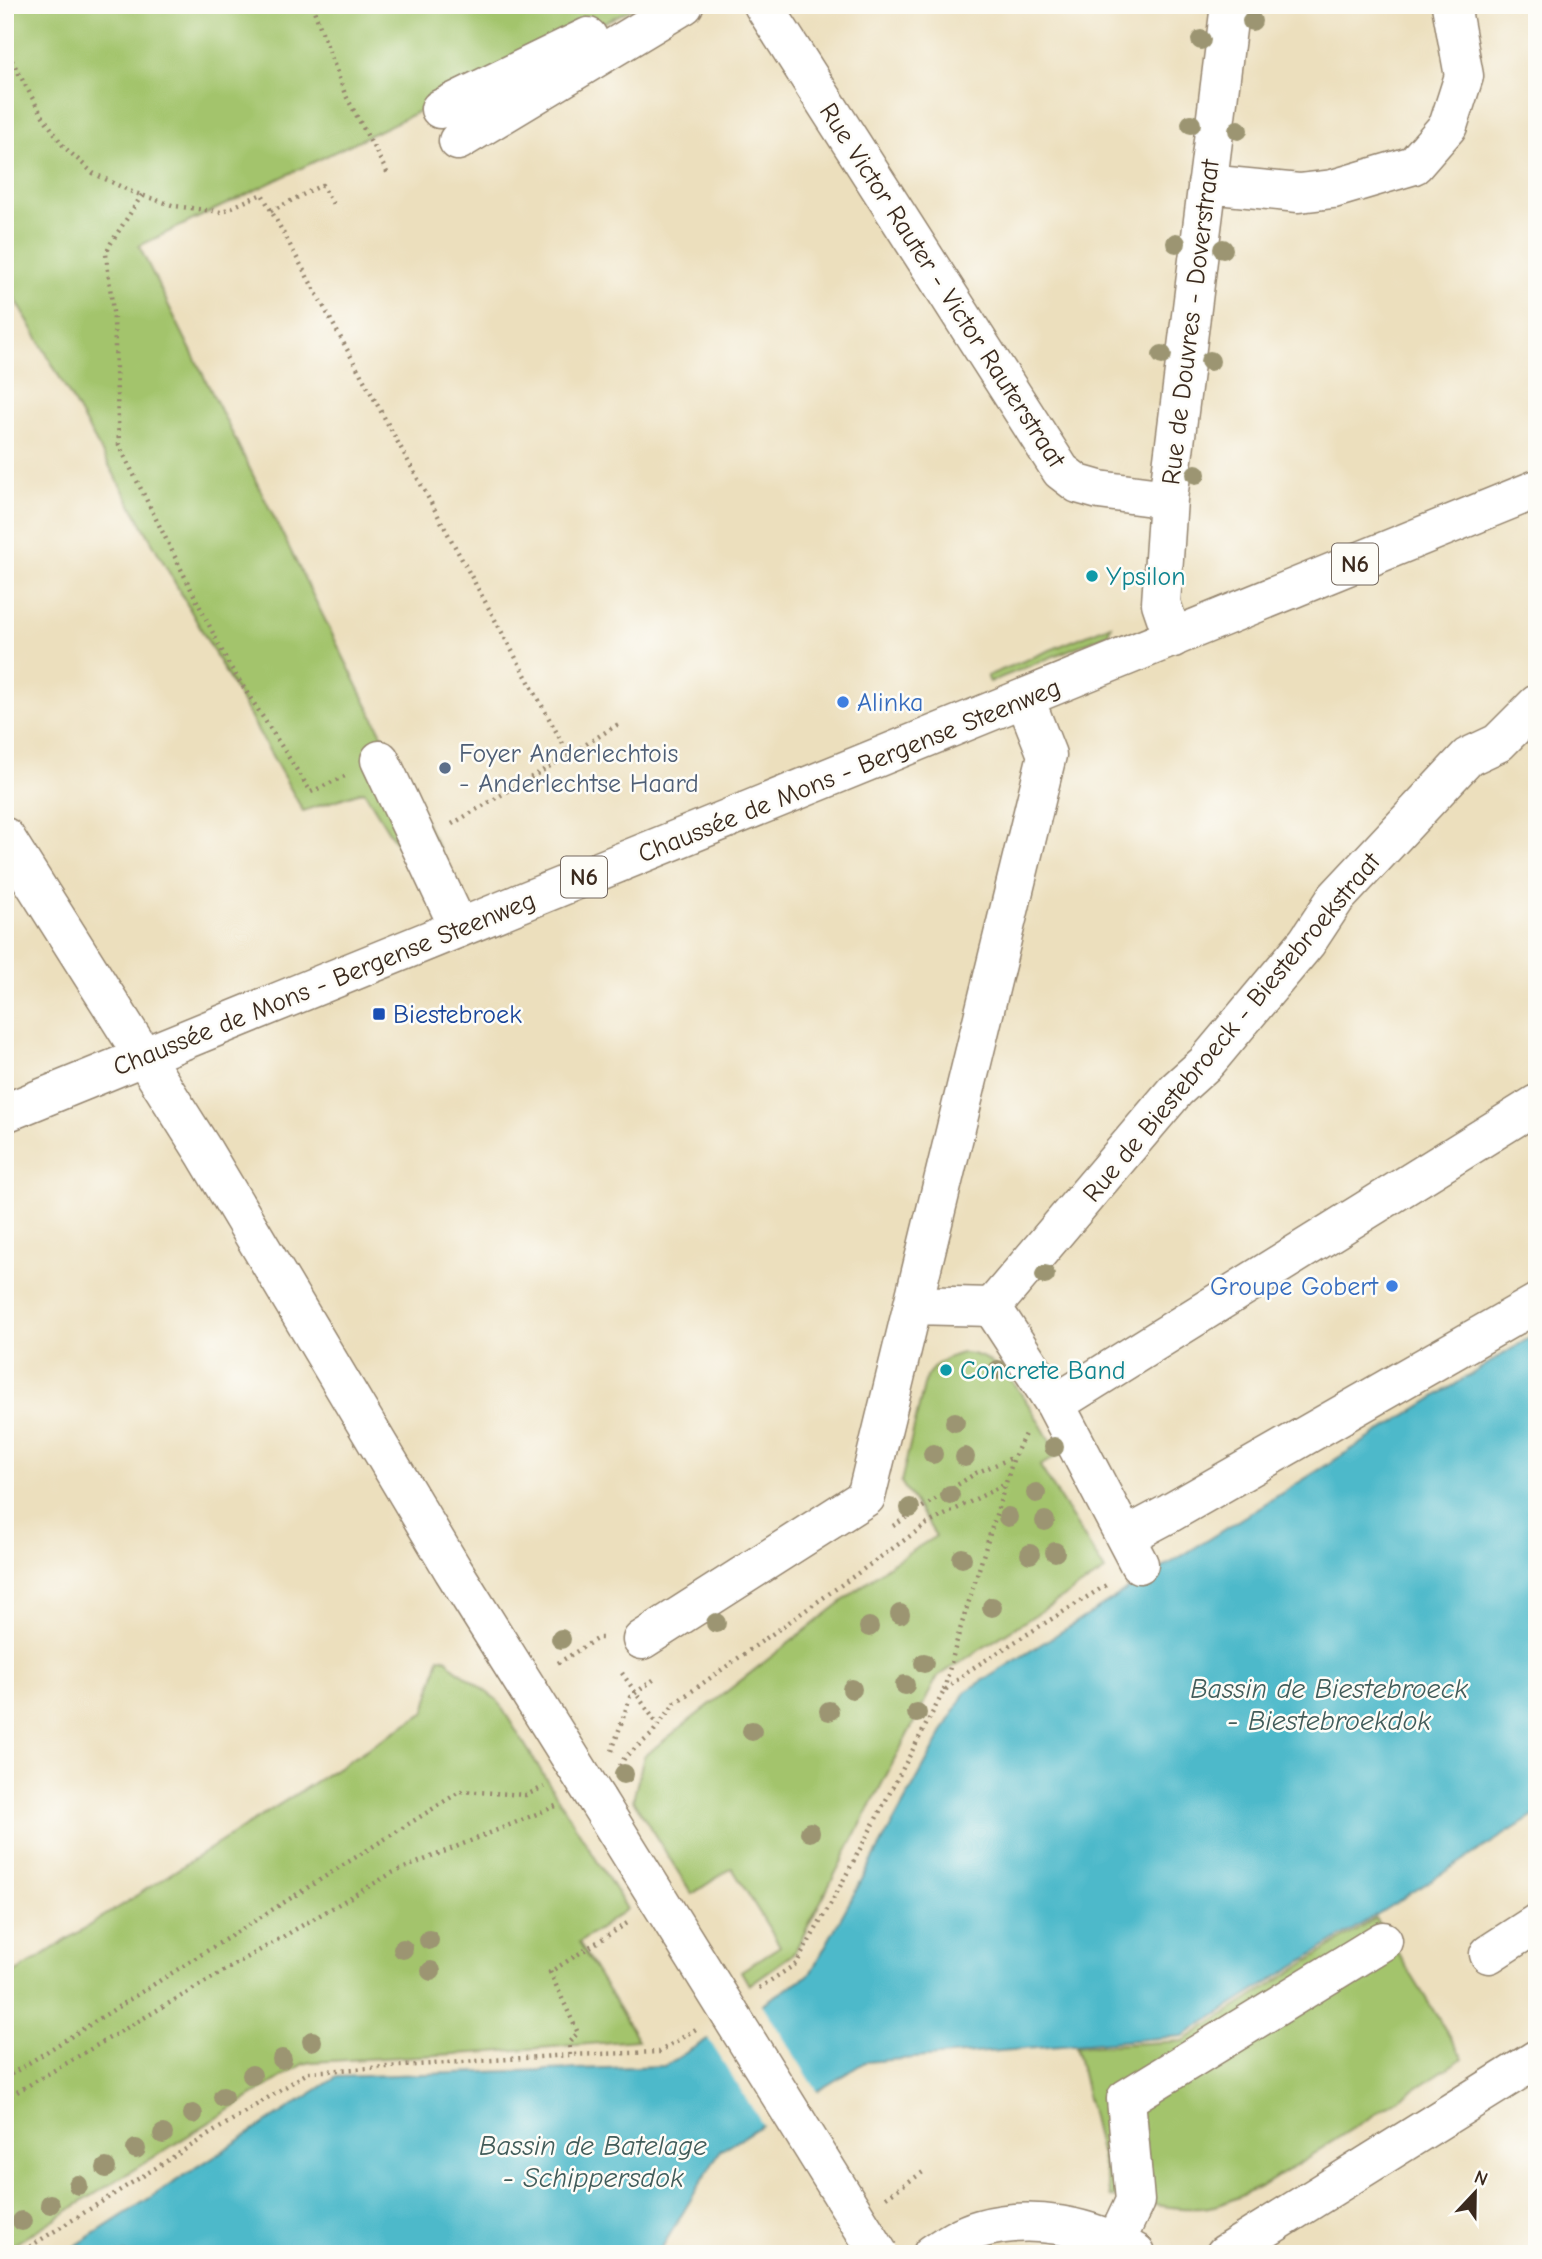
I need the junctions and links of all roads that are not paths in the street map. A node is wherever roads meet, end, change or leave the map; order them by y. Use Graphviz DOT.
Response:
graph roads {
  1 [pos="668,5"];
  2 [pos="684,5"];
  3 [pos="763,5"];
  4 [pos="1230,5"];
  5 [pos="1451,5"];
  6 [pos="1207,184"];
  7 [pos="1537,489"];
  8 [pos="1168,499"];
  9 [pos="1173,638"];
  10 [pos="1025,699"];
  11 [pos="1537,704"];
  12 [pos="366,767"];
  13 [pos="5,837"];
  14 [pos="459,928"];
  15 [pos="144,1056"];
  16 [pos="1537,1104"];
  17 [pos="5,1114"];
  18 [pos="1537,1303"];
  19 [pos="913,1305"];
  20 [pos="992,1307"];
  21 [pos="1055,1404"];
  22 [pos="642,1640"];
  23 [pos="1537,1923"];
  24 [pos="1383,1941"];
  25 [pos="1489,1954"];
  26 [pos="1537,2059"];
  27 [pos="1127,2247"];
  28 [pos="879,2254"];
  29 [pos="932,2254"];
  30 [pos="1225,2254"];
  1 -- 2 [label="street"];
  3 -- 8 [label="street, Rue Victor Rauter - Victor Rauterstraat"];
  4 -- 6 [label="street, Rue de Douvres - Doverstraat"];
  5 -- 6 [label="street"];
  6 -- 8 [label="street, Rue de Douvres - Doverstraat"];
  7 -- 9 [label="street, Chaussée de Mons - Bergense Steenweg / N6"];
  8 -- 9 [label="street, Rue de Douvres - Doverstraat"];
  9 -- 10 [label="street, Chaussée de Mons - Bergense Steenweg / N6"];
  10 -- 14 [label="street, Chaussée de Mons - Bergense Steenweg / N6"];
  10 -- 19 [label="street"];
  11 -- 20 [label="street, Rue de Biestebroeck - Biestebroekstraat"];
  12 -- 14 [label="street"];
  13 -- 15 [label="street"];
  14 -- 15 [label="street, Chaussée de Mons - Bergense Steenweg / N6"];
  15 -- 17 [label="street, Chaussée de Mons - Bergense Steenweg / N6"];
  15 -- 28 [label="street, bridge"];
  16 -- 21 [label="street"];
  18 -- 21 [label="street"];
  19 -- 20 [label="street"];
  19 -- 22 [label="street"];
  20 -- 21 [label="street"];
  23 -- 25 [label="street"];
  24 -- 27 [label="street"];
  26 -- 30 [label="street"];
  27 -- 29 [label="street"];
}
